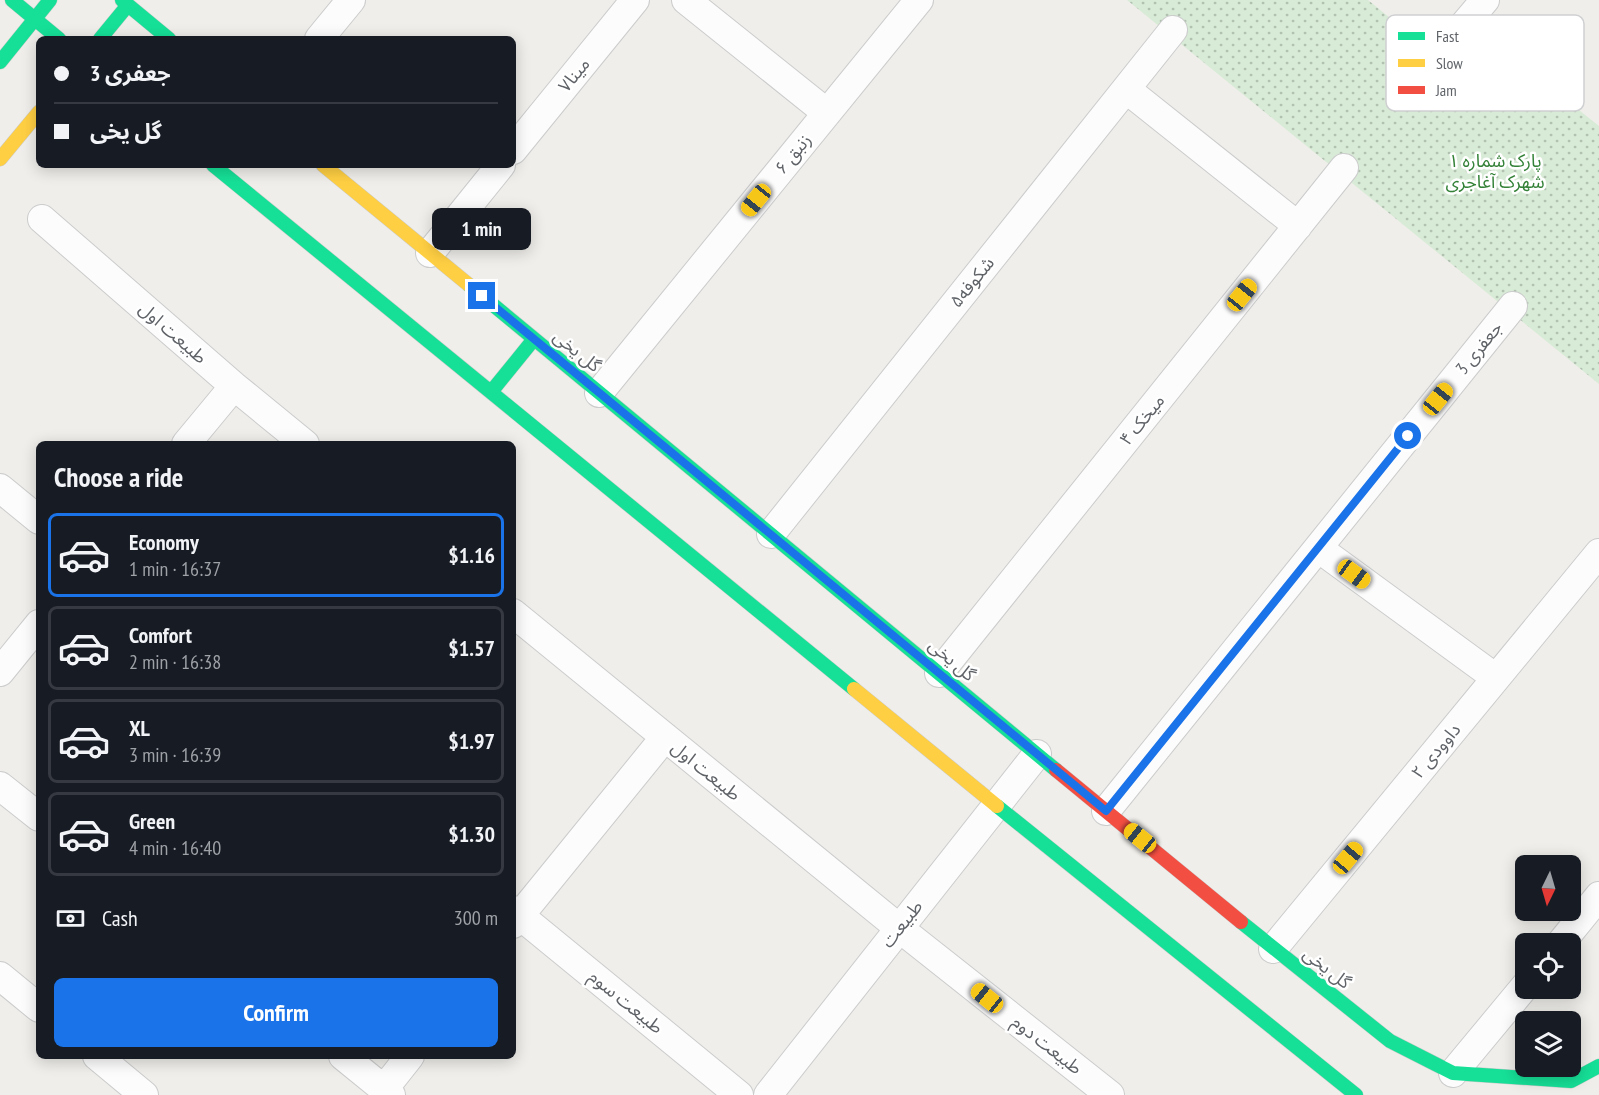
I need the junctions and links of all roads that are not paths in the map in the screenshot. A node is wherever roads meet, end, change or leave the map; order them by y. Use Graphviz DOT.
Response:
graph roads {
  1 [pos="12,0"];
  2 [pos="50,0"];
  3 [pos="351,0"];
  4 [pos="635,0"];
  5 [pos="686,0"];
  6 [pos="919,0"];
  7 [pos="1485,0"];
  8 [pos="125,3"];
  9 [pos="1472,15"];
  10 [pos="35,19"];
  11 [pos="1173,30"];
  12 [pos="55,36"];
  13 [pos="102,36"];
  14 [pos="165,36"];
  15 [pos="321,36"];
  16 [pos="0,62"];
  17 [pos="1126,89"];
  18 [pos="827,112"];
  19 [pos="36,116"];
  20 [pos="516,146"];
  21 [pos="0,159"];
  22 [pos="217,168"];
  23 [pos="327,168"];
  24 [pos="499,168"];
  25 [pos="1344,168"];
  26 [pos="42,219"];
  27 [pos="1298,226"];
  28 [pos="430,253"];
  29 [pos="1513,306"];
  30 [pos="534,339"];
  31 [pos="234,386"];
  32 [pos="491,392"];
  33 [pos="599,393"];
  34 [pos="188,441"];
  35 [pos="301,441"];
  36 [pos="0,488"];
  37 [pos="36,518"];
  38 [pos="771,534"];
  39 [pos="1318,548"];
  40 [pos="1599,553"];
  41 [pos="516,615"];
  42 [pos="36,628"];
  43 [pos="0,672"];
  44 [pos="939,673"];
  45 [pos="1496,678"];
  46 [pos="665,737"];
  47 [pos="1037,754"];
  48 [pos="0,786"];
  49 [pos="996,805"];
  50 [pos="1106,811"];
  51 [pos="36,815"];
  52 [pos="1599,896"];
  53 [pos="516,915"];
  54 [pos="516,917"];
  55 [pos="899,928"];
  56 [pos="1569,933"];
  57 [pos="1273,949"];
  58 [pos="0,976"];
  59 [pos="1515,998"];
  60 [pos="36,1006"];
  61 [pos="101,1059"];
  62 [pos="347,1059"];
  63 [pos="408,1059"];
  64 [pos="1599,1066"];
  65 [pos="1453,1073"];
  66 [pos="388,1092"];
  67 [pos="144,1095"];
  68 [pos="739,1095"];
  69 [pos="768,1095"];
  70 [pos="1110,1095"];
  71 [pos="1356,1095"];
  1 -- 10 [label="street"];
  2 -- 10 [label="street"];
  3 -- 15 [label="street"];
  4 -- 20 [label="street, مینا۷"];
  5 -- 18 [label="street"];
  6 -- 18 [label="street, زنبق ۶"];
  7 -- 9 [label="street"];
  8 -- 13 [label="street"];
  8 -- 14 [label="street"];
  10 -- 12 [label="street"];
  10 -- 16 [label="street"];
  11 -- 17 [label="street, شکوفه۵"];
  17 -- 27 [label="street"];
  17 -- 38 [label="street, شکوفه۵"];
  18 -- 33 [label="street, زنبق ۶"];
  19 -- 21 [label="street"];
  22 -- 32 [label="street"];
  23 -- 28 [label="street, گل یخی"];
  24 -- 28 [label="street"];
  25 -- 27 [label="street, میخک ۴"];
  26 -- 31 [label="street, طبیعت اول"];
  27 -- 44 [label="street, میخک ۴"];
  28 -- 30 [label="street, گل یخی"];
  29 -- 39 [label="street, 3 جعفری"];
  30 -- 32 [label="street"];
  30 -- 33 [label="street, گل یخی"];
  31 -- 34 [label="street"];
  31 -- 35 [label="street, طبیعت اول"];
  32 -- 49 [label="street"];
  33 -- 38 [label="street, گل یخی"];
  36 -- 37 [label="street"];
  38 -- 44 [label="street, گل یخی"];
  39 -- 45 [label="street"];
  39 -- 50 [label="street, 3 جعفری"];
  40 -- 45 [label="street, داوودی ۲"];
  41 -- 46 [label="street, طبیعت اول"];
  42 -- 43 [label="street"];
  44 -- 47 [label="street, گل یخی"];
  45 -- 57 [label="street, داوودی ۲"];
  46 -- 53 [label="street"];
  46 -- 55 [label="street, طبیعت اول"];
  47 -- 49 [label="street, طبیعت"];
  47 -- 50 [label="street, گل یخی"];
  48 -- 51 [label="street"];
  49 -- 55 [label="street, طبیعت"];
  49 -- 71 [label="street"];
  50 -- 57 [label="street, گل یخی"];
  52 -- 56 [label="street"];
  54 -- 68 [label="street, طبیعت سوم"];
  55 -- 69 [label="street, طبیعت"];
  55 -- 70 [label="street, طبیعت دوم"];
  57 -- 65 [label="street, گل یخی"];
  58 -- 60 [label="street"];
  59 -- 65 [label="street"];
  61 -- 67 [label="street"];
  62 -- 66 [label="street"];
  63 -- 66 [label="street"];
  64 -- 65 [label="street, گل یخی"];
}
